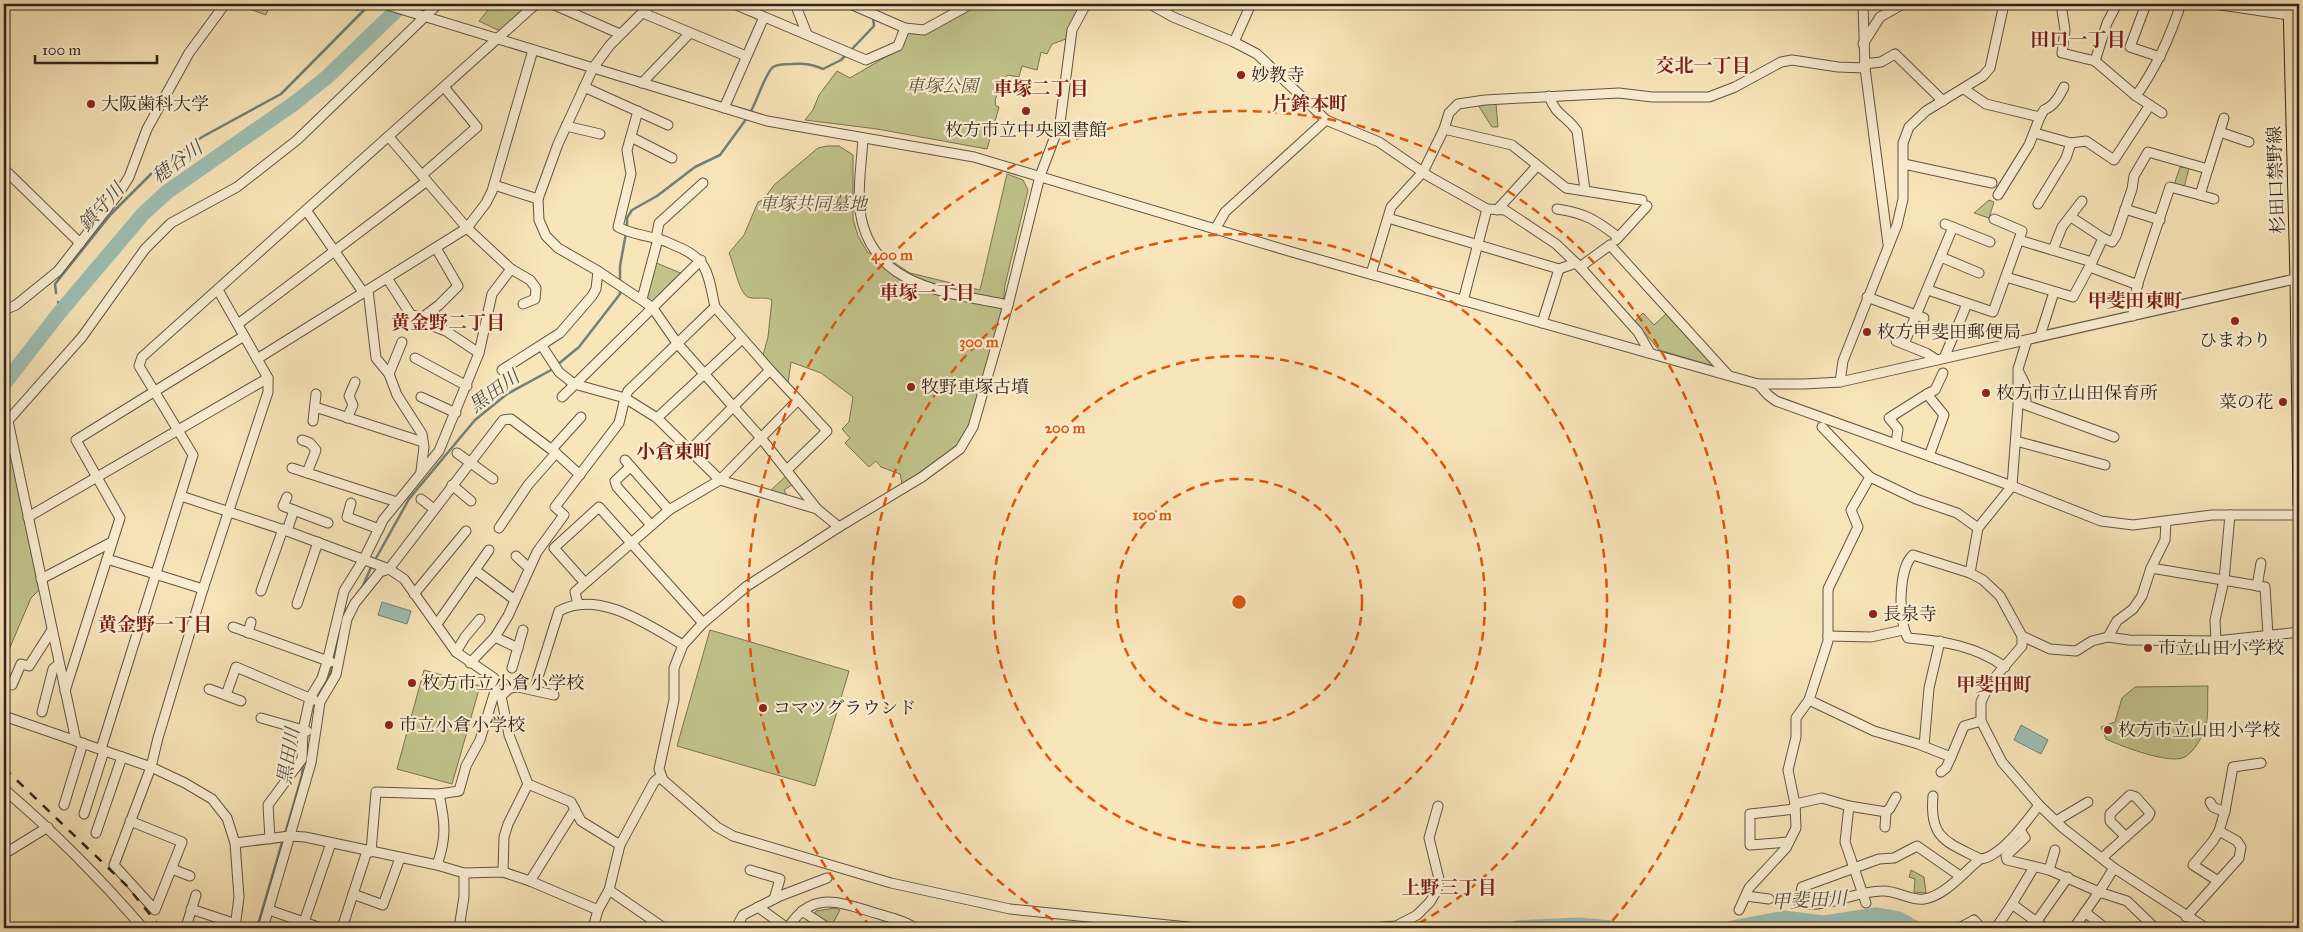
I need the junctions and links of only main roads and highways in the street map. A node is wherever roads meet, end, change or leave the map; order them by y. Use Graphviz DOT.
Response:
graph roads {
  1 [pos="2289,10"];
  2 [pos="2295,43"];
  3 [pos="2298,278"];
  4 [pos="2298,409"];
  5 [pos="2299,492"];
  6 [pos="2299,505"];
  1 -- 2 [label="main road, 杉田口禁野線"];
  2 -- 3 [label="main road, 杉田口禁野線"];
  3 -- 4 [label="main road, 杉田口禁野線"];
  4 -- 5 [label="main road, 杉田口禁野線"];
  5 -- 6 [label="main road, 杉田口禁野線"];
}
